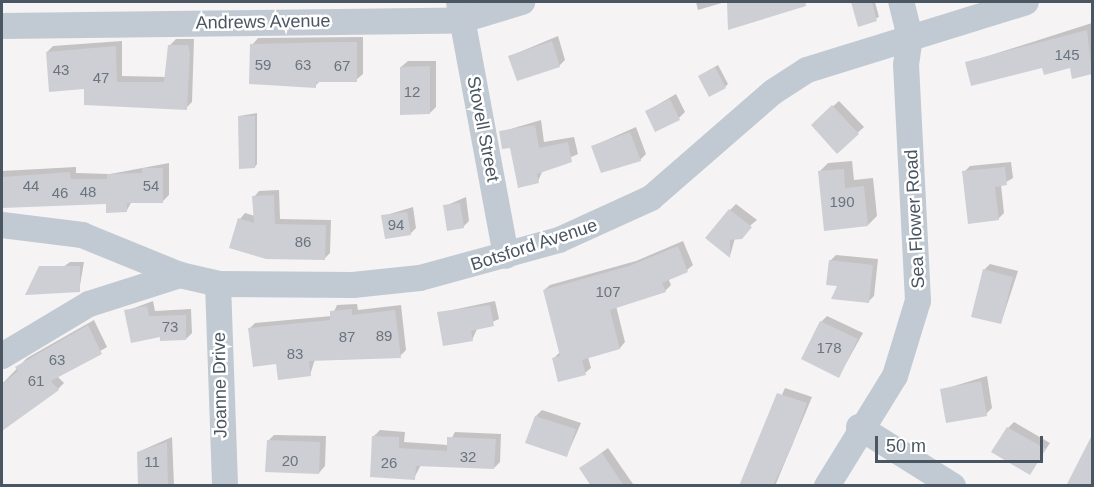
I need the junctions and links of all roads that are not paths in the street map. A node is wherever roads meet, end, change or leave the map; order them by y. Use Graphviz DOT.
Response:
graph roads {
  1 [pos="522,2"];
  2 [pos="901,2"];
  3 [pos="1026,2"];
  4 [pos="461,11"];
  5 [pos="2,26"];
  6 [pos="910,37"];
  7 [pos="2,225"];
  8 [pos="506,256"];
  9 [pos="180,275"];
  10 [pos="218,284"];
  11 [pos="2,356"];
  12 [pos="859,427"];
  13 [pos="225,486"];
  14 [pos="827,486"];
  15 [pos="953,486"];
  1 -- 4 [label="street, Andrews Avenue"];
  2 -- 6 [label="street"];
  3 -- 6 [label="street, Botsford Avenue"];
  4 -- 5 [label="street, Andrews Avenue"];
  4 -- 8 [label="street, Stovell Street"];
  6 -- 8 [label="street, Botsford Avenue"];
  6 -- 12 [label="street, Sea Flower Road"];
  7 -- 9 [label="street, Botsford Avenue"];
  8 -- 10 [label="street, Botsford Avenue"];
  9 -- 10 [label="street, Botsford Avenue"];
  9 -- 11 [label="street"];
  10 -- 13 [label="street, Joanne Drive"];
  12 -- 14 [label="street, Sea Flower Road"];
  12 -- 15 [label="street"];
}
